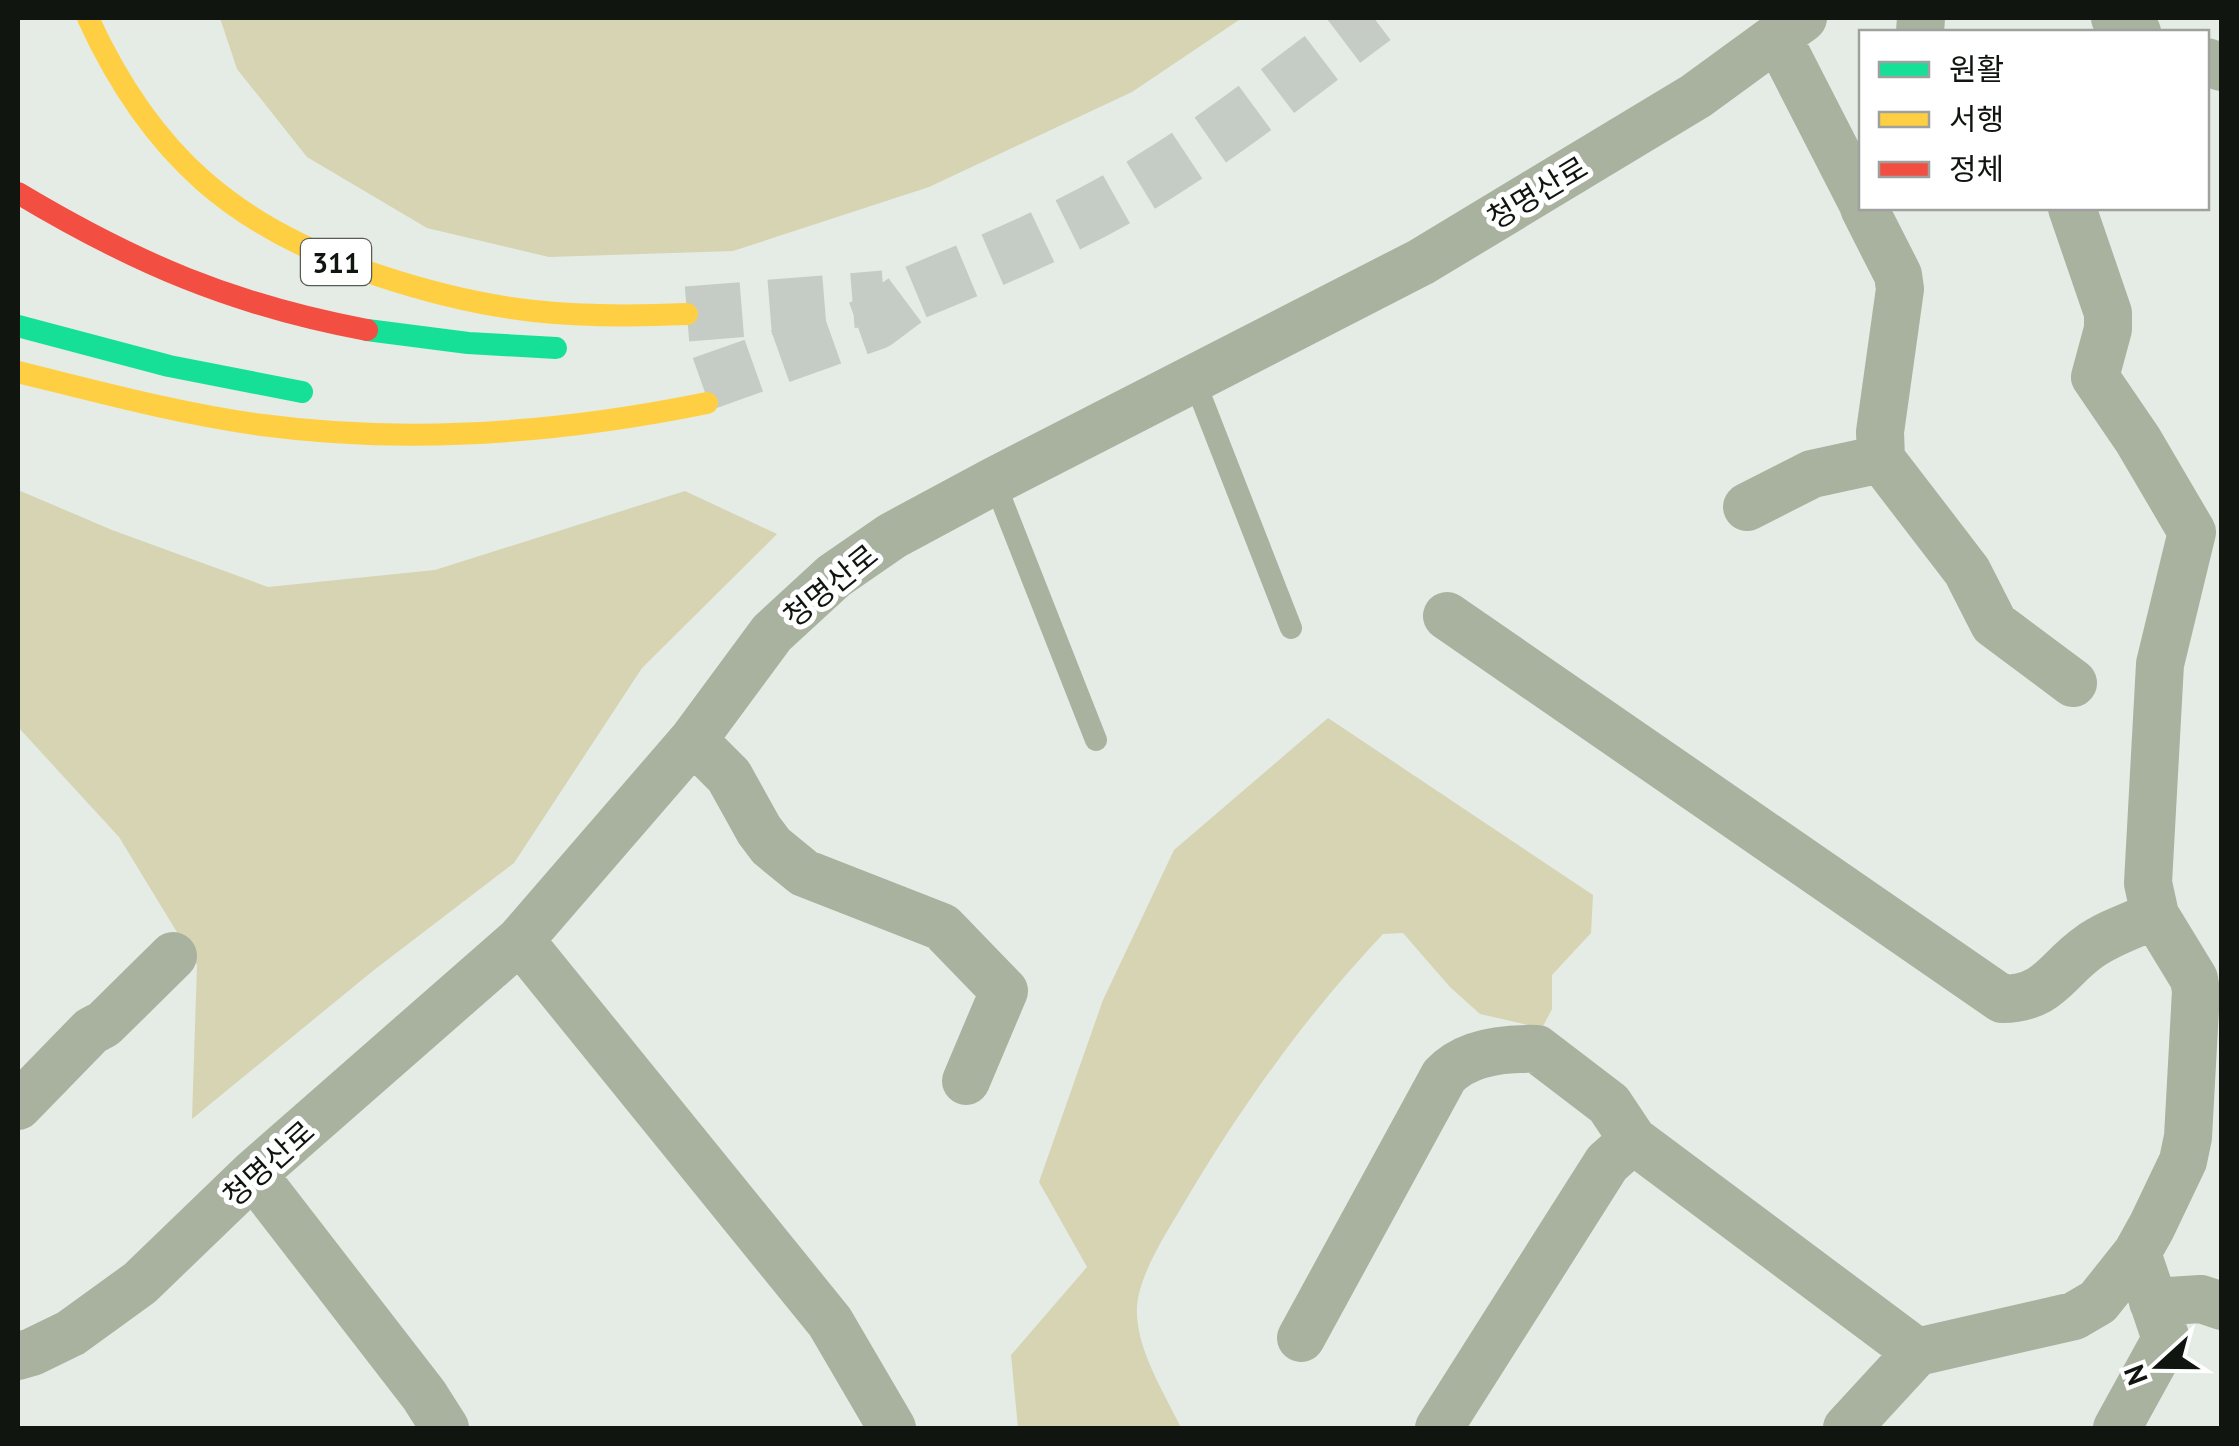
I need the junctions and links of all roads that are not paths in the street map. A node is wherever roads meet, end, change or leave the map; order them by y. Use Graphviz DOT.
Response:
graph roads {
  1 [pos="88,18"];
  2 [pos="1791,28"];
  3 [pos="1859,189"];
  4 [pos="18,193"];
  5 [pos="1869,210"];
  6 [pos="2073,210"];
  7 [pos="686,314"];
  8 [pos="18,326"];
  9 [pos="587,347"];
  10 [pos="18,372"];
  11 [pos="1194,377"];
  12 [pos="322,395"];
  13 [pos="567,402"];
  14 [pos="1881,459"];
  15 [pos="994,481"];
  16 [pos="1747,507"];
  17 [pos="1447,616"];
  18 [pos="1290,628"];
  19 [pos="2073,683"];
  20 [pos="692,740"];
  21 [pos="1096,740"];
  22 [pos="2155,915"];
  23 [pos="520,940"];
  24 [pos="174,956"];
  25 [pos="966,1080"];
  26 [pos="18,1106"];
  27 [pos="1633,1140"];
  28 [pos="253,1174"];
  29 [pos="2137,1253"];
  30 [pos="2154,1302"];
  31 [pos="2222,1306"];
  32 [pos="1300,1338"];
  33 [pos="1917,1352"];
  34 [pos="18,1356"];
  35 [pos="446,1428"];
  36 [pos="892,1428"];
  37 [pos="1440,1428"];
  38 [pos="1847,1428"];
  39 [pos="2117,1428"];
  1 -- 7 [label="highway, 311"];
  2 -- 3 [label="street"];
  2 -- 11 [label="street, 청명산로"];
  4 -- 9 [label="highway, 311"];
  5 -- 14 [label="street"];
  6 -- 22 [label="street"];
  8 -- 12 [label="highway"];
  10 -- 13 [label="highway"];
  11 -- 15 [label="street, 청명산로"];
  11 -- 18 [label="lane"];
  14 -- 16 [label="street"];
  14 -- 19 [label="street"];
  15 -- 20 [label="street, 청명산로"];
  15 -- 21 [label="lane"];
  17 -- 22 [label="street"];
  20 -- 23 [label="street, 청명산로"];
  20 -- 25 [label="street"];
  22 -- 29 [label="street"];
  23 -- 28 [label="street, 청명산로"];
  23 -- 36 [label="street"];
  24 -- 26 [label="street"];
  27 -- 32 [label="street"];
  27 -- 33 [label="street"];
  27 -- 37 [label="street"];
  28 -- 34 [label="street, 청명산로"];
  28 -- 35 [label="street"];
  29 -- 30 [label="street"];
  29 -- 33 [label="street"];
  30 -- 31 [label="street"];
  30 -- 39 [label="street"];
  33 -- 38 [label="street"];
}
